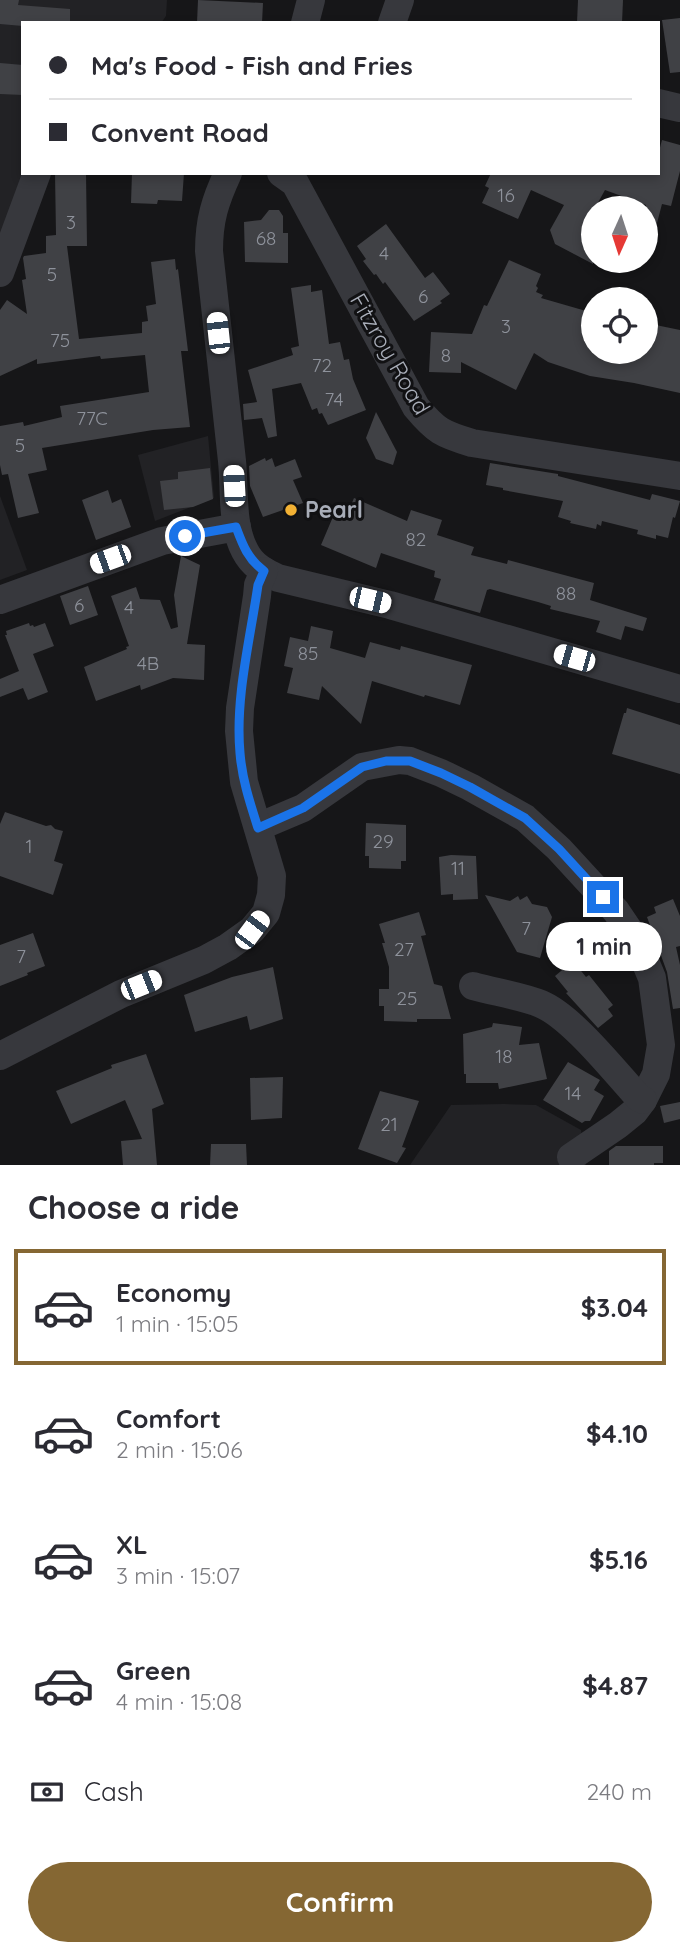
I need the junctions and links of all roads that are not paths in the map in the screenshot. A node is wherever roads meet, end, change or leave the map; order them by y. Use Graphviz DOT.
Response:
graph roads {
  1 [pos="311,0"];
  2 [pos="400,0"];
  3 [pos="306,21"];
  4 [pos="393,21"];
  5 [pos="660,103"];
  6 [pos="680,108"];
  7 [pos="36,175"];
  8 [pos="227,175"];
  9 [pos="284,175"];
  10 [pos="0,273"];
  11 [pos="680,476"];
  12 [pos="236,527"];
  13 [pos="264,571"];
  14 [pos="0,600"];
  15 [pos="680,689"];
  16 [pos="258,828"];
  17 [pos="473,986"];
  18 [pos="0,1056"];
  19 [pos="643,1100"];
  20 [pos="571,1157"];
  1 -- 3 [label="street"];
  2 -- 4 [label="street"];
  5 -- 6 [label="street"];
  7 -- 10 [label="street"];
  8 -- 12 [label="street"];
  9 -- 11 [label="street, Fitzroy Road"];
  12 -- 13 [label="street"];
  12 -- 14 [label="street"];
  13 -- 15 [label="street"];
  13 -- 16 [label="street"];
  16 -- 18 [label="street"];
  16 -- 19 [label="street"];
  17 -- 19 [label="street"];
  19 -- 20 [label="street"];
}
